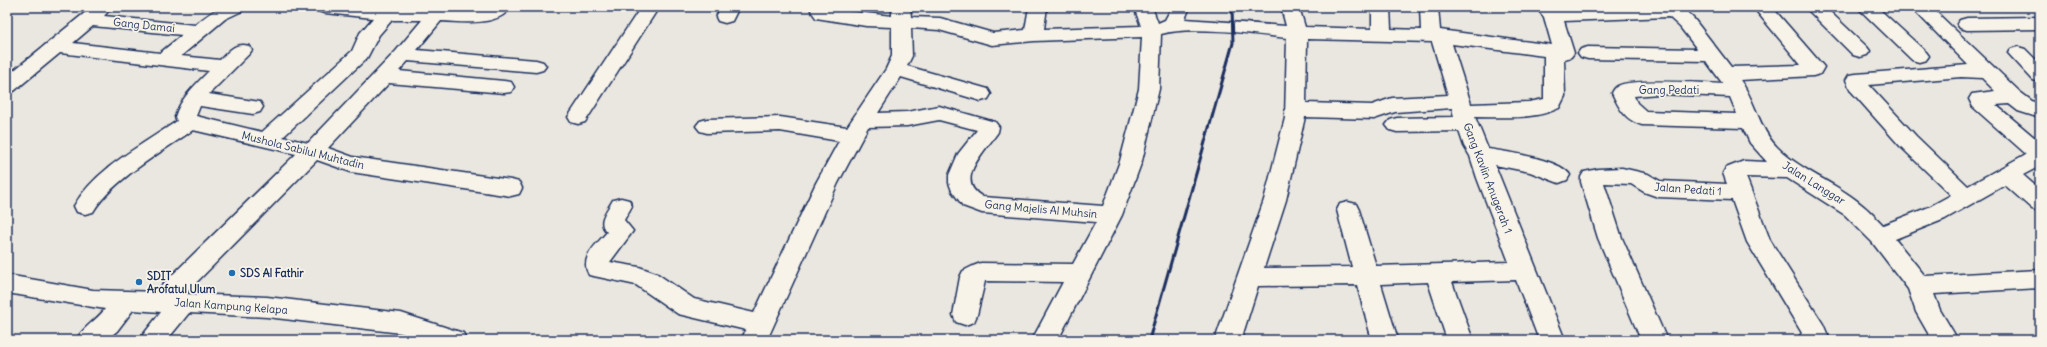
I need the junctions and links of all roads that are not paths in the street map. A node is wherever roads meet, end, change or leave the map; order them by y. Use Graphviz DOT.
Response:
graph roads {
  1 [pos="103,7"];
  2 [pos="235,7"];
  3 [pos="325,7"];
  4 [pos="502,7"];
  5 [pos="650,7"];
  6 [pos="821,7"];
  7 [pos="1038,7"];
  8 [pos="1143,7"];
  9 [pos="1290,7"];
  10 [pos="1381,7"];
  11 [pos="1429,7"];
  12 [pos="1762,7"];
  13 [pos="1814,7"];
  14 [pos="1866,7"];
  15 [pos="1920,7"];
  16 [pos="1672,9"];
  17 [pos="389,10"];
  18 [pos="1549,12"];
  19 [pos="436,15"];
  20 [pos="902,15"];
  21 [pos="1177,16"];
  22 [pos="89,20"];
  23 [pos="2040,23"];
  24 [pos="1967,24"];
  25 [pos="1152,30"];
  26 [pos="200,31"];
  27 [pos="1297,33"];
  28 [pos="1382,34"];
  29 [pos="1034,35"];
  30 [pos="1436,36"];
  31 [pos="56,48"];
  32 [pos="242,50"];
  33 [pos="1860,51"];
  34 [pos="1554,53"];
  35 [pos="1588,53"];
  36 [pos="2040,53"];
  37 [pos="403,55"];
  38 [pos="1711,55"];
  39 [pos="1919,56"];
  40 [pos="164,60"];
  41 [pos="536,66"];
  42 [pos="225,67"];
  43 [pos="896,69"];
  44 [pos="1987,72"];
  45 [pos="384,76"];
  46 [pos="2040,76"];
  47 [pos="1732,83"];
  48 [pos="7,86"];
  49 [pos="504,87"];
  50 [pos="981,94"];
  51 [pos="2013,98"];
  52 [pos="194,99"];
  53 [pos="253,107"];
  54 [pos="1295,110"];
  55 [pos="2040,111"];
  56 [pos="1463,112"];
  57 [pos="578,117"];
  58 [pos="1750,121"];
  59 [pos="190,122"];
  60 [pos="1397,124"];
  61 [pos="707,126"];
  62 [pos="858,127"];
  63 [pos="266,140"];
  64 [pos="313,151"];
  65 [pos="1481,155"];
  66 [pos="2040,155"];
  67 [pos="1791,171"];
  68 [pos="2007,174"];
  69 [pos="1559,176"];
  70 [pos="511,188"];
  71 [pos="1741,192"];
  72 [pos="1966,196"];
  73 [pos="2040,203"];
  74 [pos="85,206"];
  75 [pos="621,206"];
  76 [pos="1348,210"];
  77 [pos="1111,215"];
  78 [pos="1880,236"];
  79 [pos="1524,271"];
  80 [pos="1437,272"];
  81 [pos="1080,273"];
  82 [pos="1365,274"];
  83 [pos="1250,277"];
  84 [pos="2040,278"];
  85 [pos="7,284"];
  86 [pos="1919,286"];
  87 [pos="126,301"];
  88 [pos="175,302"];
  89 [pos="965,315"];
  90 [pos="757,332"];
  91 [pos="89,340"];
  92 [pos="152,340"];
  93 [pos="454,340"];
  94 [pos="1045,340"];
  95 [pos="1228,340"];
  96 [pos="1385,340"];
  97 [pos="1460,340"];
  98 [pos="1552,340"];
  99 [pos="1654,340"];
  100 [pos="1810,340"];
  101 [pos="1945,340"];
  1 -- 22 [label="street"];
  2 -- 26 [label="street"];
  3 -- 17 [label="street"];
  4 -- 19 [label="street"];
  5 -- 57 [label="street"];
  6 -- 20 [label="street"];
  7 -- 29 [label="street"];
  8 -- 25 [label="street"];
  9 -- 27 [label="street"];
  10 -- 28 [label="street"];
  11 -- 30 [label="street, Gang Kavlin Anugerah 1"];
  12 -- 47 [label="street"];
  13 -- 33 [label="street"];
  14 -- 39 [label="street"];
  15 -- 44 [label="street"];
  16 -- 18 [label="street"];
  16 -- 38 [label="street, Jalan Langgar"];
  17 -- 19 [label="street"];
  17 -- 63 [label="street"];
  18 -- 34 [label="street"];
  19 -- 37 [label="street"];
  20 -- 29 [label="street"];
  20 -- 43 [label="street"];
  21 -- 25 [label="street"];
  21 -- 27 [label="street"];
  22 -- 26 [label="street, Gang Damai"];
  22 -- 31 [label="street"];
  23 -- 24 [label="street"];
  25 -- 29 [label="street"];
  25 -- 77 [label="street"];
  26 -- 40 [label="street"];
  27 -- 28 [label="street"];
  27 -- 54 [label="street"];
  28 -- 30 [label="street"];
  30 -- 34 [label="street"];
  30 -- 56 [label="street, Gang Kavlin Anugerah 1"];
  31 -- 40 [label="street"];
  31 -- 48 [label="street"];
  32 -- 42 [label="street"];
  34 -- 56 [label="street"];
  35 -- 38 [label="street"];
  36 -- 46 [label="street"];
  37 -- 41 [label="street"];
  37 -- 45 [label="street"];
  38 -- 47 [label="street, Jalan Langgar"];
  40 -- 42 [label="street"];
  42 -- 52 [label="street"];
  43 -- 50 [label="street"];
  43 -- 62 [label="street"];
  44 -- 51 [label="street"];
  44 -- 72 [label="street"];
  45 -- 49 [label="street"];
  45 -- 64 [label="street"];
  47 -- 58 [label="street, Jalan Langgar"];
  47 -- 58 [label="street, Gang Pedati"];
  51 -- 55 [label="street"];
  51 -- 66 [label="street"];
  52 -- 53 [label="street"];
  52 -- 59 [label="street"];
  54 -- 56 [label="street"];
  54 -- 83 [label="street"];
  56 -- 60 [label="street"];
  56 -- 65 [label="street, Gang Kavlin Anugerah 1"];
  58 -- 67 [label="street, Jalan Langgar"];
  59 -- 63 [label="street, Mushola Sabilul Muhtadin"];
  59 -- 74 [label="street"];
  61 -- 62 [label="street"];
  62 -- 77 [label="street, Gang Majelis Al Muhsin"];
  62 -- 90 [label="street"];
  63 -- 64 [label="street, Mushola Sabilul Muhtadin"];
  64 -- 70 [label="street, Mushola Sabilul Muhtadin"];
  64 -- 88 [label="street"];
  65 -- 69 [label="street"];
  65 -- 79 [label="street, Gang Kavlin Anugerah 1"];
  66 -- 68 [label="street"];
  67 -- 71 [label="street, Jalan Pedati 1"];
  67 -- 78 [label="street, Jalan Langgar"];
  68 -- 72 [label="street"];
  68 -- 73 [label="street"];
  71 -- 99 [label="street, Jalan Pedati 1"];
  71 -- 100 [label="street"];
  72 -- 78 [label="street"];
  75 -- 90 [label="street"];
  76 -- 82 [label="street"];
  77 -- 81 [label="street"];
  78 -- 86 [label="street, Jalan Langgar"];
  79 -- 80 [label="street"];
  79 -- 98 [label="street, Gang Kavlin Anugerah 1"];
  80 -- 82 [label="street"];
  80 -- 97 [label="street"];
  81 -- 89 [label="street"];
  81 -- 94 [label="street"];
  82 -- 83 [label="street"];
  82 -- 96 [label="street"];
  83 -- 95 [label="street"];
  84 -- 86 [label="street"];
  85 -- 87 [label="street, Jalan Kampung Kelapa"];
  86 -- 101 [label="street, Jalan Langgar"];
  87 -- 88 [label="street, Jalan Kampung Kelapa"];
  87 -- 91 [label="street"];
  88 -- 92 [label="street"];
  88 -- 93 [label="street, Jalan Kampung Kelapa"];
}
